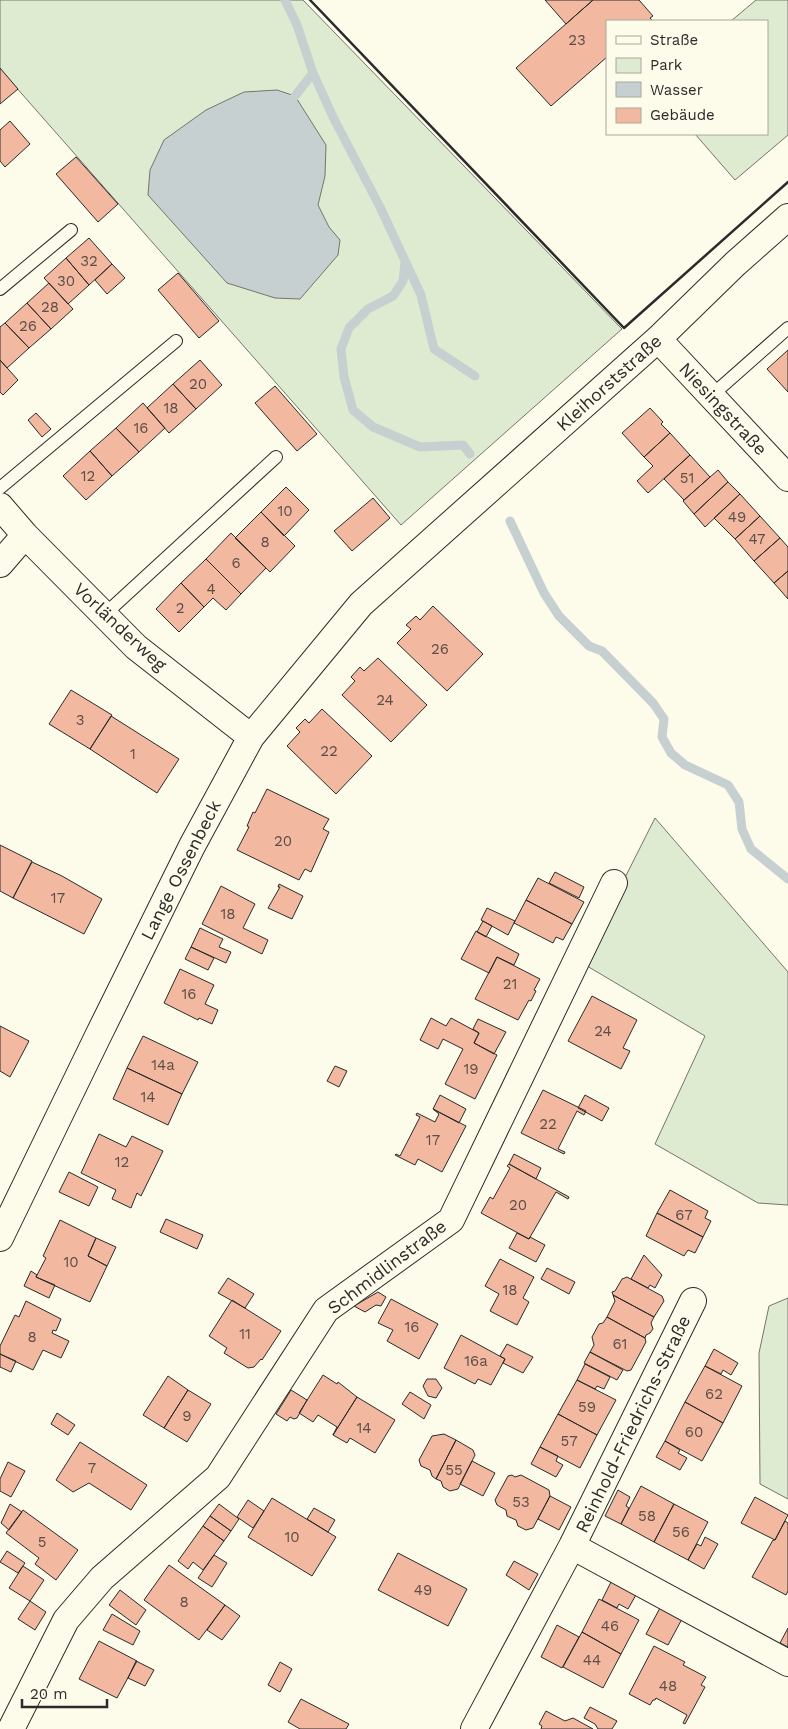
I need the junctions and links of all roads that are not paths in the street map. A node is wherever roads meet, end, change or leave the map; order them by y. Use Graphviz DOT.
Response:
graph roads {
  1 [pos="788,217"];
  2 [pos="71,230"];
  3 [pos="0,288"];
  4 [pos="788,328"];
  5 [pos="658,340"];
  6 [pos="176,341"];
  7 [pos="711,396"];
  8 [pos="276,457"];
  9 [pos="788,478"];
  10 [pos="0,488"];
  11 [pos="0,506"];
  12 [pos="25,535"];
  13 [pos="427,547"];
  14 [pos="0,564"];
  15 [pos="104,615"];
  16 [pos="251,737"];
  17 [pos="614,883"];
  18 [pos="0,1238"];
  19 [pos="693,1301"];
  20 [pos="572,1546"];
  21 [pos="788,1663"];
  22 [pos="11,1729"];
  23 [pos="474,1729"];
  1 -- 5 [label="street, Kleihorststraße"];
  2 -- 3 [label="lane"];
  4 -- 7 [label="lane"];
  5 -- 7 [label="street, Niesingstraße"];
  5 -- 13 [label="street, Kleihorststraße"];
  6 -- 10 [label="lane"];
  7 -- 9 [label="street, Niesingstraße"];
  8 -- 15 [label="lane"];
  11 -- 12 [label="street, Vorländerweg"];
  12 -- 14 [label="street"];
  12 -- 15 [label="street, Vorländerweg"];
  13 -- 16 [label="street, Lange Ossenbeck"];
  15 -- 16 [label="street, Vorländerweg"];
  16 -- 18 [label="street, Lange Ossenbeck"];
  17 -- 22 [label="street, Schmidlinstraße"];
  19 -- 20 [label="street, Reinhold-Friedrichs-Straße"];
  20 -- 21 [label="street, Reinhold-Friedrichs-Straße"];
  20 -- 23 [label="street, Reinhold-Friedrichs-Straße"];
}
